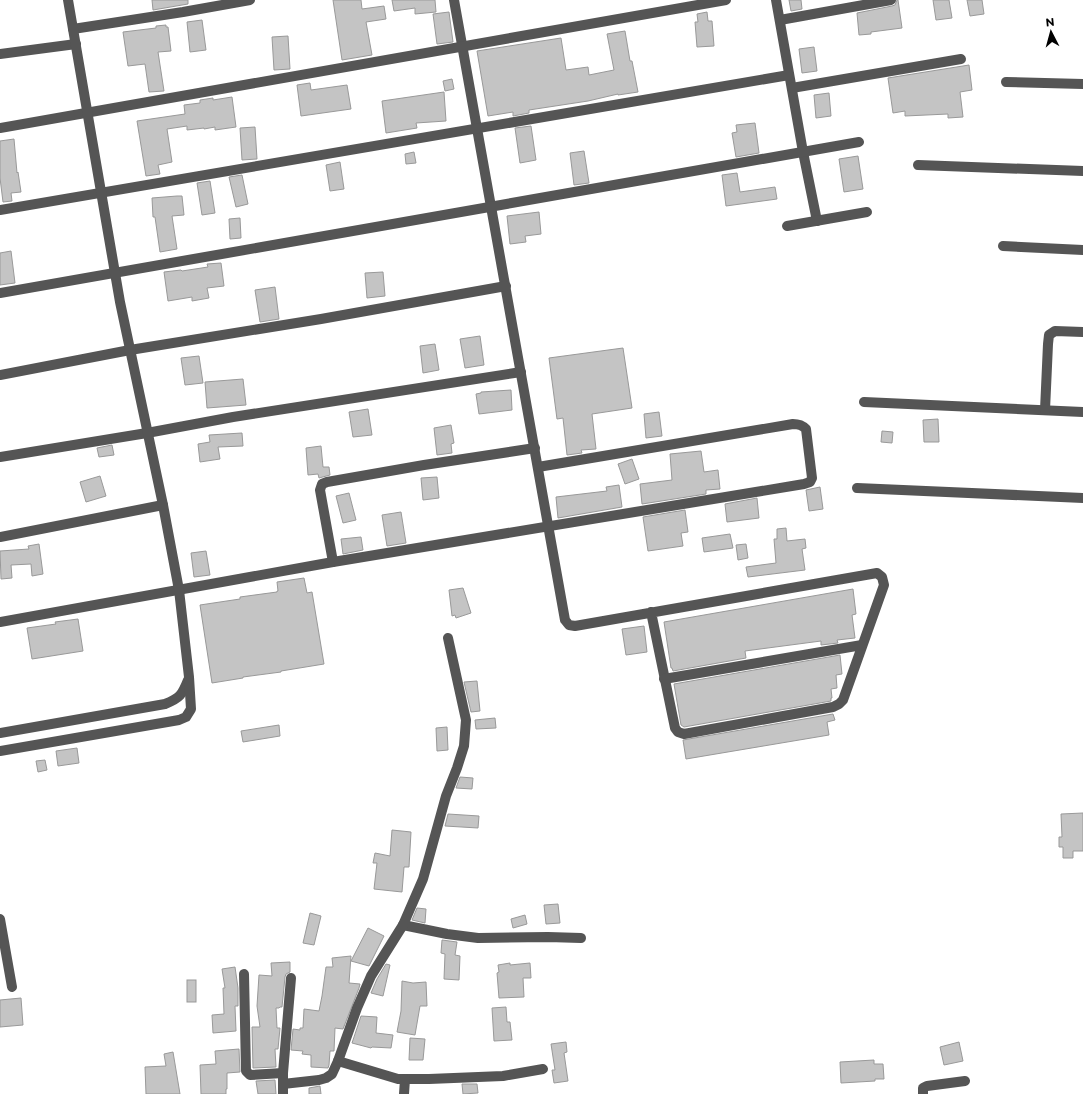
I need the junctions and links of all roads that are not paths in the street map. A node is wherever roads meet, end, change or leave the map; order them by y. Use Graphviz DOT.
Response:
graph roads {
  1 [pos="68,0"];
  2 [pos="250,0"];
  3 [pos="454,0"];
  4 [pos="726,0"];
  5 [pos="776,0"];
  6 [pos="891,0"];
  7 [pos="780,20"];
  8 [pos="73,29"];
  9 [pos="76,44"];
  10 [pos="463,46"];
  11 [pos="0,54"];
  12 [pos="960,59"];
  13 [pos="789,75"];
  14 [pos="1006,82"];
  15 [pos="1083,84"];
  16 [pos="792,88"];
  17 [pos="88,112"];
  18 [pos="0,128"];
  19 [pos="477,128"];
  20 [pos="859,142"];
  21 [pos="803,152"];
  22 [pos="918,165"];
  23 [pos="1083,170"];
  24 [pos="101,192"];
  25 [pos="491,207"];
  26 [pos="0,210"];
  27 [pos="867,212"];
  28 [pos="818,221"];
  29 [pos="787,226"];
  30 [pos="1003,246"];
  31 [pos="1083,250"];
  32 [pos="115,272"];
  33 [pos="506,286"];
  34 [pos="0,293"];
  35 [pos="1083,332"];
  36 [pos="130,350"];
  37 [pos="521,372"];
  38 [pos="0,374"];
  39 [pos="864,402"];
  40 [pos="1045,410"];
  41 [pos="1083,412"];
  42 [pos="147,433"];
  43 [pos="535,448"];
  44 [pos="0,457"];
  45 [pos="538,466"];
  46 [pos="857,488"];
  47 [pos="1083,498"];
  48 [pos="163,505"];
  49 [pos="548,526"];
  50 [pos="0,537"];
  51 [pos="332,562"];
  52 [pos="179,590"];
  53 [pos="651,612"];
  54 [pos="0,622"];
  55 [pos="448,638"];
  56 [pos="862,645"];
  57 [pos="189,678"];
  58 [pos="664,679"];
  59 [pos="0,733"];
  60 [pos="0,750"];
  61 [pos="0,919"];
  62 [pos="402,925"];
  63 [pos="581,938"];
  64 [pos="244,974"];
  65 [pos="291,978"];
  66 [pos="12,987"];
  67 [pos="338,1061"];
  68 [pos="543,1070"];
  69 [pos="283,1073"];
  70 [pos="405,1079"];
  71 [pos="965,1081"];
  72 [pos="283,1089"];
  73 [pos="404,1094"];
  74 [pos="923,1094"];
  1 -- 8 [label="street"];
  2 -- 8 [label="street"];
  3 -- 10 [label="street"];
  4 -- 10 [label="street"];
  5 -- 7 [label="street"];
  6 -- 7 [label="street"];
  7 -- 13 [label="street"];
  8 -- 9 [label="street"];
  9 -- 11 [label="street"];
  9 -- 17 [label="street"];
  10 -- 17 [label="street"];
  10 -- 19 [label="street"];
  12 -- 16 [label="street"];
  13 -- 16 [label="street"];
  13 -- 19 [label="street"];
  14 -- 15 [label="street"];
  16 -- 21 [label="street"];
  17 -- 18 [label="street"];
  17 -- 24 [label="street"];
  19 -- 24 [label="street"];
  19 -- 25 [label="street"];
  20 -- 21 [label="street"];
  21 -- 25 [label="street"];
  21 -- 28 [label="street"];
  22 -- 23 [label="street"];
  24 -- 26 [label="street"];
  24 -- 32 [label="street"];
  25 -- 32 [label="street"];
  25 -- 33 [label="street"];
  27 -- 28 [label="street"];
  28 -- 29 [label="street"];
  30 -- 31 [label="street"];
  32 -- 34 [label="street"];
  32 -- 36 [label="street"];
  33 -- 36 [label="street"];
  33 -- 37 [label="street"];
  35 -- 40 [label="street"];
  36 -- 38 [label="street"];
  36 -- 42 [label="street"];
  37 -- 42 [label="street"];
  37 -- 43 [label="street"];
  39 -- 40 [label="street"];
  40 -- 41 [label="street"];
  42 -- 44 [label="street"];
  42 -- 48 [label="street"];
  43 -- 45 [label="street"];
  43 -- 51 [label="street"];
  45 -- 49 [label="street"];
  45 -- 49 [label="street"];
  46 -- 47 [label="street"];
  48 -- 50 [label="street"];
  48 -- 52 [label="street"];
  49 -- 51 [label="street"];
  49 -- 53 [label="street"];
  51 -- 52 [label="street"];
  52 -- 54 [label="street"];
  52 -- 57 [label="street"];
  53 -- 56 [label="street"];
  53 -- 58 [label="street"];
  55 -- 62 [label="street"];
  56 -- 58 [label="street"];
  56 -- 58 [label="street"];
  57 -- 59 [label="street"];
  57 -- 60 [label="street"];
  61 -- 66 [label="street"];
  62 -- 63 [label="street"];
  62 -- 67 [label="street"];
  64 -- 69 [label="street"];
  65 -- 69 [label="street"];
  67 -- 70 [label="street"];
  67 -- 72 [label="street"];
  68 -- 70 [label="street"];
  69 -- 72 [label="street"];
  70 -- 73 [label="street"];
  71 -- 74 [label="street"];
}
